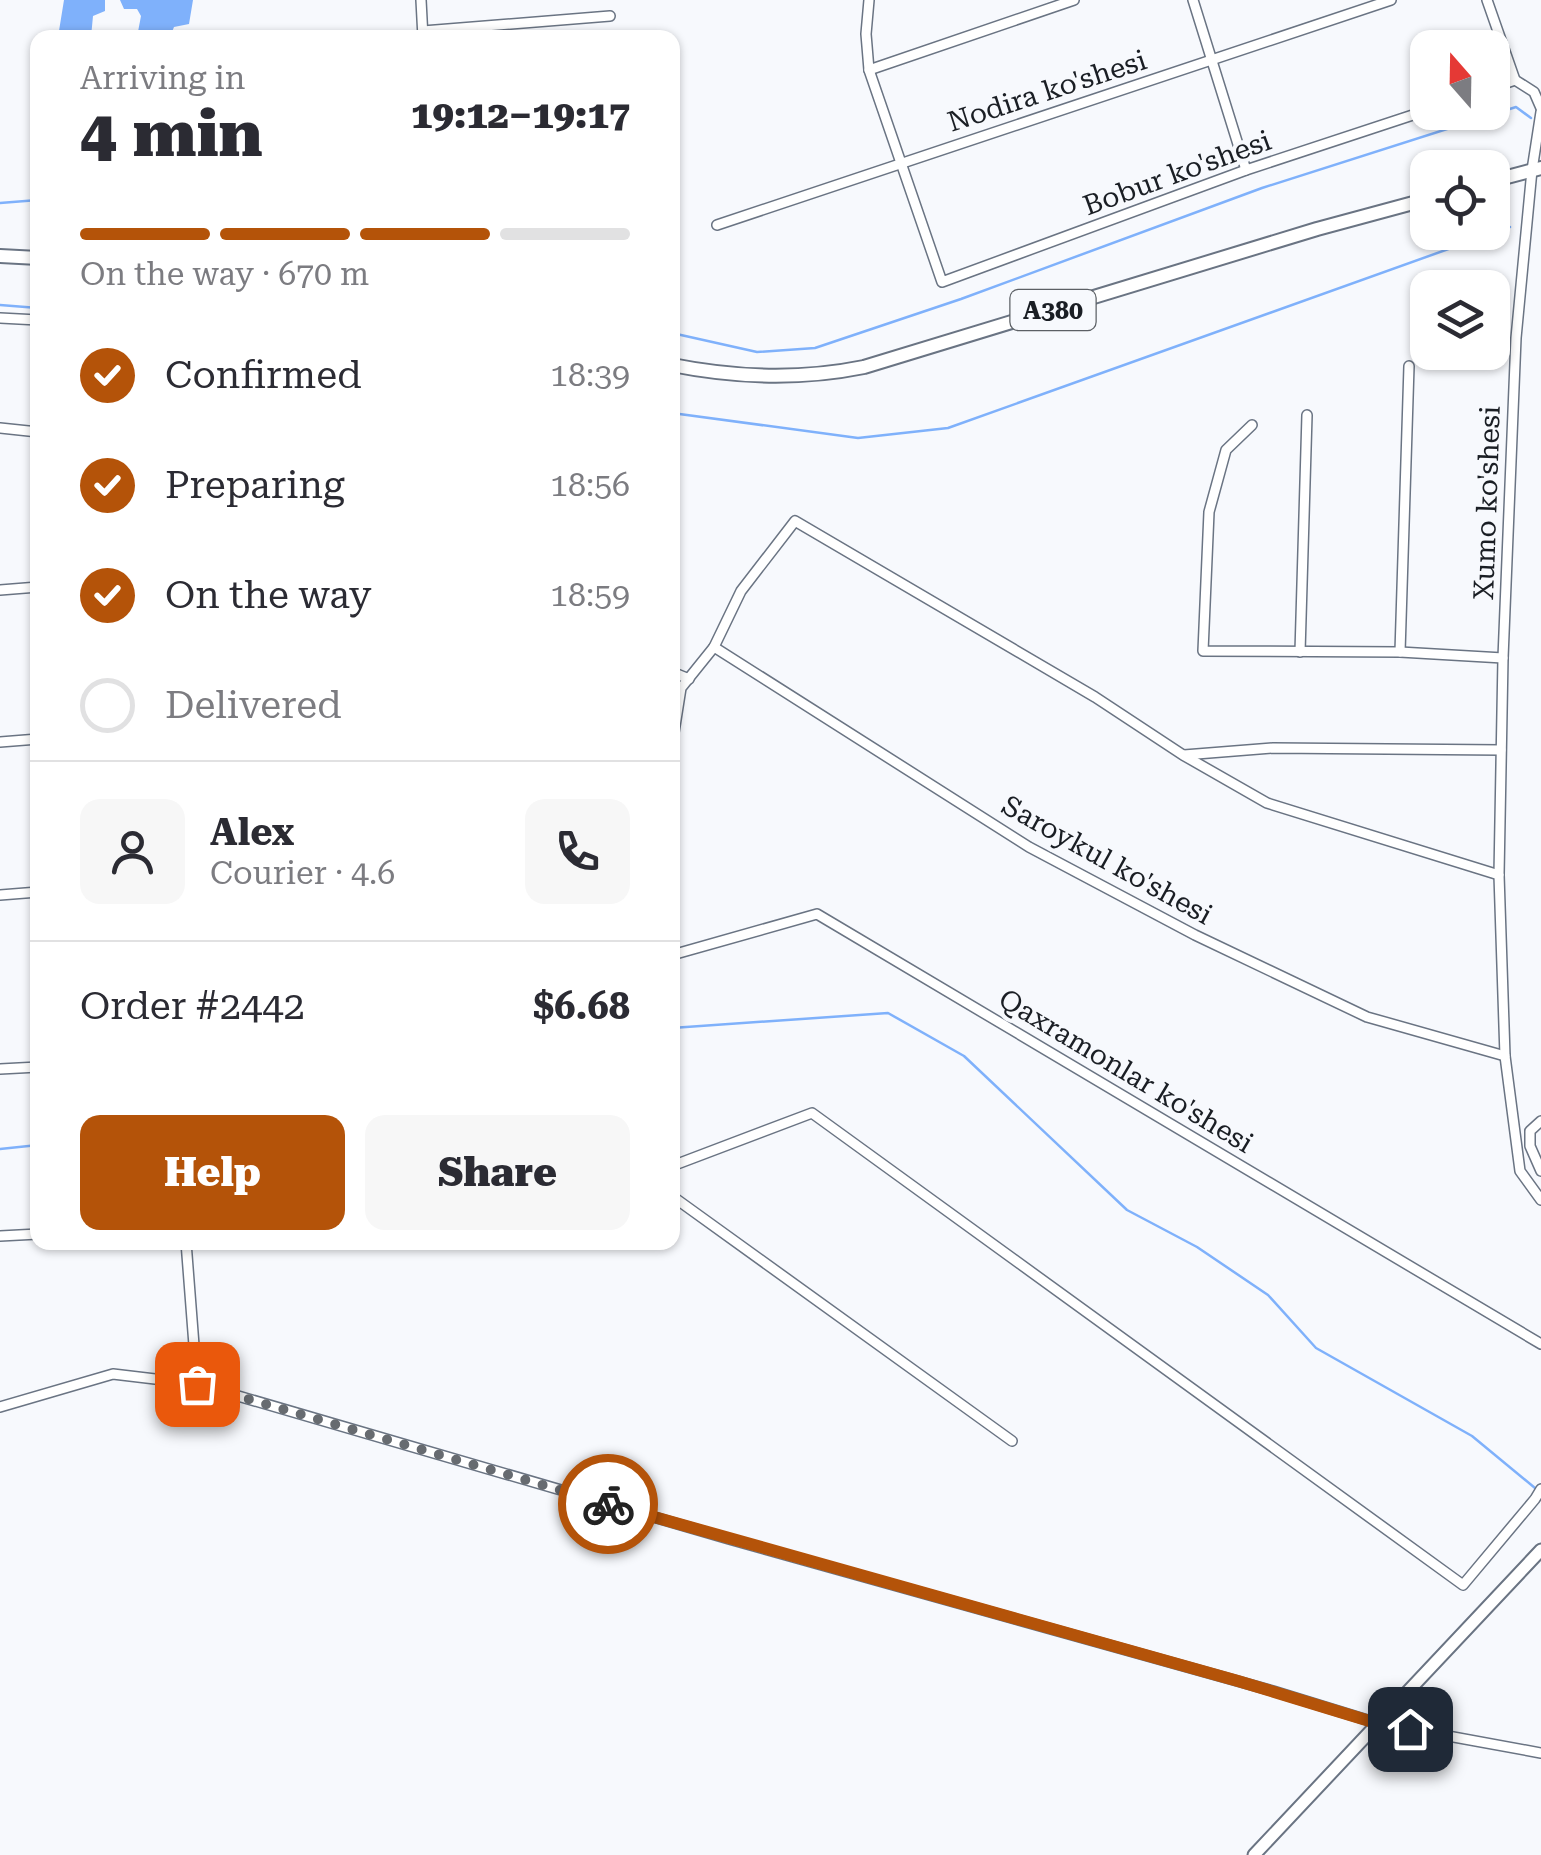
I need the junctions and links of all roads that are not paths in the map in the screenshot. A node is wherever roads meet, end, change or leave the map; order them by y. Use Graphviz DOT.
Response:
graph roads {
  1 [pos="421,0"];
  2 [pos="868,0"];
  3 [pos="1074,0"];
  4 [pos="1193,0"];
  5 [pos="1391,0"];
  6 [pos="1487,0"];
  7 [pos="610,16"];
  8 [pos="423,30"];
  9 [pos="465,30"];
  10 [pos="1211,60"];
  11 [pos="869,70"];
  12 [pos="1515,80"];
  13 [pos="1510,82"];
  14 [pos="1541,110"];
  15 [pos="1410,116"];
  16 [pos="900,163"];
  17 [pos="1536,169"];
  18 [pos="1246,170"];
  19 [pos="1510,176"];
  20 [pos="1410,204"];
  21 [pos="717,225"];
  22 [pos="0,256"];
  23 [pos="30,258"];
  24 [pos="0,318"];
  25 [pos="30,320"];
  26 [pos="680,366"];
  27 [pos="1408,366"];
  28 [pos="1307,415"];
  29 [pos="1252,425"];
  30 [pos="0,428"];
  31 [pos="30,431"];
  32 [pos="30,588"];
  33 [pos="0,590"];
  34 [pos="714,647"];
  35 [pos="1300,652"];
  36 [pos="1400,652"];
  37 [pos="1503,658"];
  38 [pos="680,676"];
  39 [pos="688,679"];
  40 [pos="680,685"];
  41 [pos="30,739"];
  42 [pos="0,742"];
  43 [pos="1501,750"];
  44 [pos="1183,755"];
  45 [pos="1499,875"];
  46 [pos="30,893"];
  47 [pos="0,896"];
  48 [pos="680,953"];
  49 [pos="1506,1056"];
  50 [pos="30,1067"];
  51 [pos="0,1069"];
  52 [pos="1541,1121"];
  53 [pos="680,1163"];
  54 [pos="1541,1171"];
  55 [pos="1541,1200"];
  56 [pos="680,1202"];
  57 [pos="30,1234"];
  58 [pos="0,1236"];
  59 [pos="187,1250"];
  60 [pos="1541,1344"];
  61 [pos="197,1384"];
  62 [pos="0,1407"];
  63 [pos="1012,1441"];
  64 [pos="1541,1488"];
  65 [pos="1541,1550"];
  66 [pos="1376,1723"];
  67 [pos="1541,1753"];
  68 [pos="1254,1855"];
  1 -- 8 [label="street"];
  2 -- 11 [label="street"];
  3 -- 11 [label="street"];
  4 -- 10 [label="street"];
  5 -- 10 [label="street, Nodira ko'shesi"];
  6 -- 12 [label="street"];
  7 -- 9 [label="street"];
  10 -- 16 [label="street, Nodira ko'shesi"];
  10 -- 18 [label="street"];
  11 -- 16 [label="street"];
  12 -- 13 [label="street"];
  12 -- 14 [label="street"];
  14 -- 17 [label="street, Xumo ko'shesi"];
  15 -- 18 [label="street, Bobur ko'shesi"];
  16 -- 18 [label="street, Bobur ko'shesi"];
  16 -- 21 [label="street, Nodira ko'shesi"];
  17 -- 19 [label="highway"];
  17 -- 37 [label="street, Xumo ko'shesi"];
  20 -- 26 [label="highway, A380"];
  22 -- 23 [label="highway"];
  24 -- 25 [label="street"];
  27 -- 36 [label="street"];
  28 -- 35 [label="street"];
  29 -- 35 [label="street"];
  30 -- 31 [label="street"];
  32 -- 33 [label="street"];
  34 -- 39 [label="street"];
  34 -- 44 [label="street"];
  34 -- 49 [label="street, Saroykul ko'shesi"];
  35 -- 36 [label="street"];
  36 -- 37 [label="street"];
  37 -- 43 [label="street, Xumo ko'shesi"];
  38 -- 39 [label="street"];
  39 -- 40 [label="street"];
  41 -- 42 [label="street"];
  43 -- 44 [label="street"];
  43 -- 45 [label="street, Xumo ko'shesi"];
  44 -- 45 [label="street"];
  45 -- 49 [label="street, Xumo ko'shesi"];
  46 -- 47 [label="street"];
  48 -- 60 [label="street, Qaxramonlar ko'shesi"];
  49 -- 55 [label="street, Xumo ko'shesi"];
  50 -- 51 [label="street"];
  52 -- 54 [label="street"];
  53 -- 64 [label="street"];
  56 -- 63 [label="street"];
  57 -- 58 [label="street"];
  59 -- 61 [label="street"];
  61 -- 62 [label="street"];
  61 -- 66 [label="street"];
  65 -- 66 [label="main road"];
  66 -- 67 [label="street"];
  66 -- 68 [label="main road"];
}
